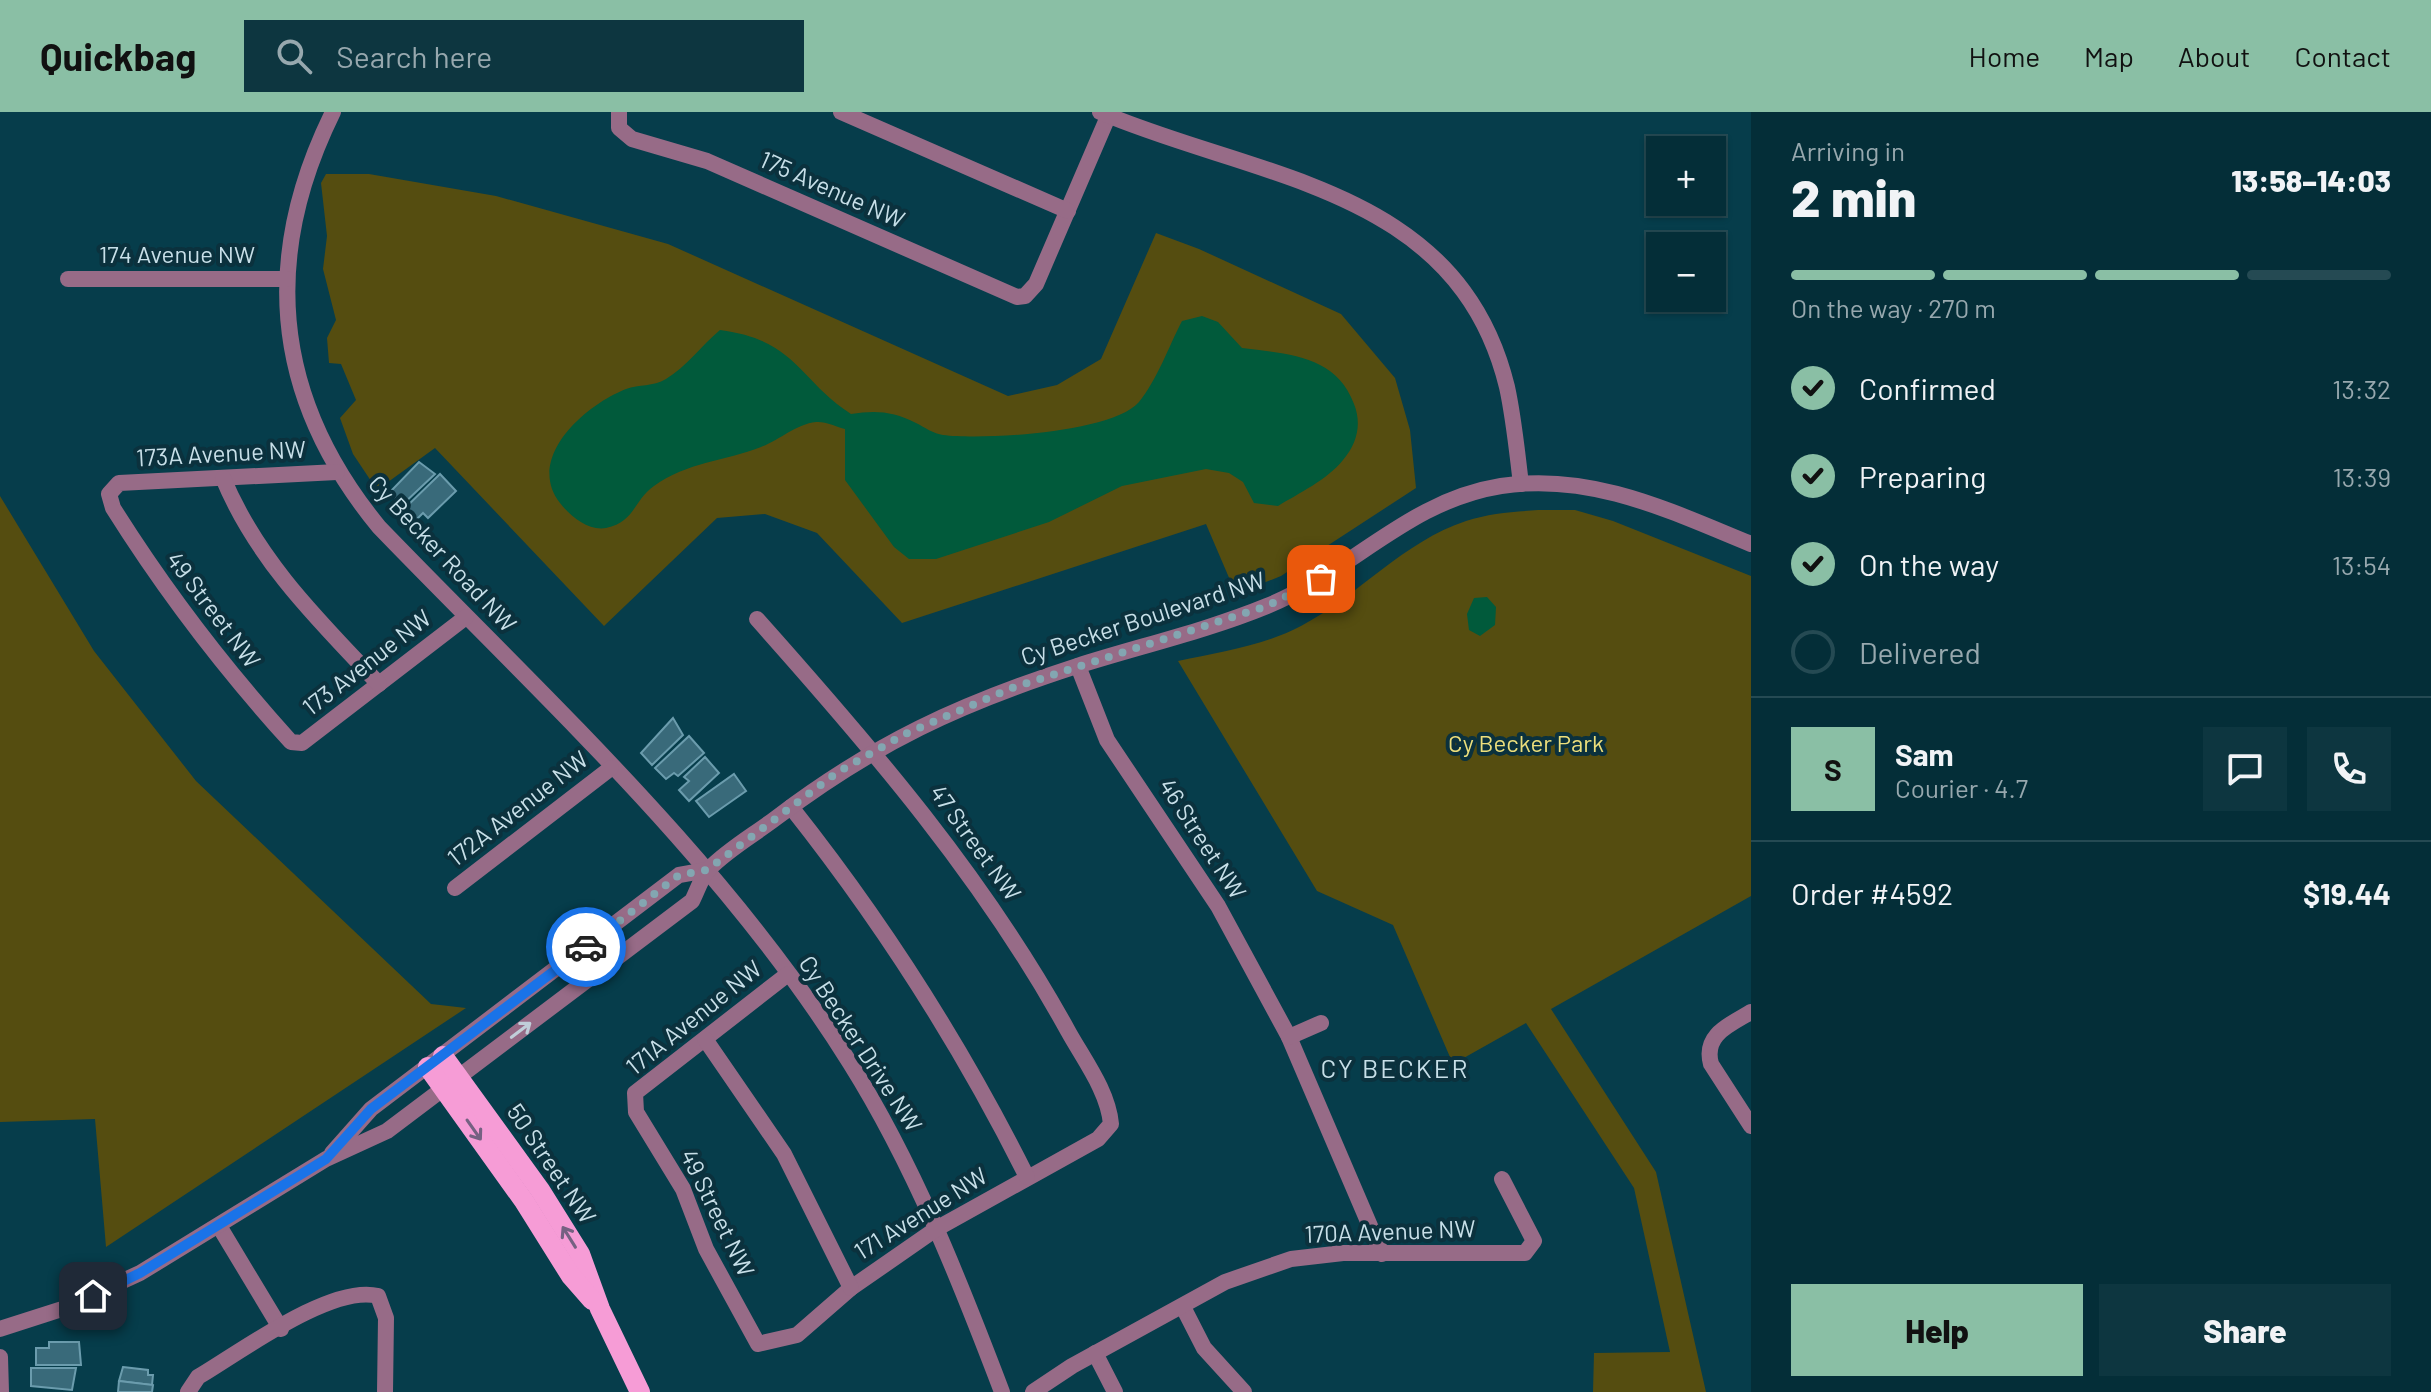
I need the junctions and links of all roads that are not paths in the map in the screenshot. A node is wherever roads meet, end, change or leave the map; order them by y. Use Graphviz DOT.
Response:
graph roads {
  1 [pos="333,112"];
  2 [pos="841,112"];
  3 [pos="1106,113"];
  4 [pos="619,120"];
  5 [pos="1068,211"];
  6 [pos="68,279"];
  7 [pos="287,279"];
  8 [pos="337,472"];
  9 [pos="223,478"];
  10 [pos="1521,484"];
  11 [pos="110,490"];
  12 [pos="1751,544"];
  13 [pos="466,617"];
  14 [pos="757,619"];
  15 [pos="1078,666"];
  16 [pos="379,684"];
  17 [pos="298,744"];
  18 [pos="874,751"];
  19 [pos="611,768"];
  20 [pos="791,807"];
  21 [pos="707,870"];
  22 [pos="455,888"];
  23 [pos="788,974"];
  24 [pos="1751,1012"];
  25 [pos="1321,1023"];
  26 [pos="1289,1037"];
  27 [pos="705,1039"];
  28 [pos="435,1062"];
  29 [pos="451,1082"];
  30 [pos="634,1103"];
  31 [pos="1111,1124"];
  32 [pos="1751,1126"];
  33 [pos="326,1159"];
  34 [pos="1027,1177"];
  35 [pos="1502,1179"];
  36 [pos="219,1226"];
  37 [pos="936,1229"];
  38 [pos="1382,1254"];
  39 [pos="851,1288"];
  40 [pos="1183,1307"];
  41 [pos="0,1329"];
  42 [pos="281,1329"];
  43 [pos="758,1344"];
  44 [pos="1095,1353"];
  45 [pos="0,1357"];
  46 [pos="189,1390"];
  47 [pos="1,1392"];
  48 [pos="385,1392"];
  49 [pos="640,1392"];
  50 [pos="1002,1392"];
  51 [pos="1033,1392"];
  52 [pos="1115,1392"];
  53 [pos="1244,1392"];
  1 -- 7 [label="street, Cy Becker Road NW"];
  2 -- 5 [label="street"];
  3 -- 5 [label="street"];
  3 -- 10 [label="street"];
  4 -- 5 [label="street, 175 Avenue NW"];
  6 -- 7 [label="street, 174 Avenue NW"];
  7 -- 8 [label="street, Cy Becker Road NW"];
  8 -- 9 [label="street, 173A Avenue NW"];
  8 -- 13 [label="street, Cy Becker Road NW"];
  9 -- 11 [label="street, 173A Avenue NW"];
  9 -- 16 [label="street"];
  10 -- 12 [label="street, Cy Becker Boulevard NW"];
  10 -- 15 [label="street, Cy Becker Boulevard NW"];
  11 -- 17 [label="street, 49 Street NW"];
  13 -- 16 [label="street, 173 Avenue NW"];
  13 -- 19 [label="street, Cy Becker Road NW"];
  14 -- 18 [label="street, 47 Street NW"];
  15 -- 18 [label="street, Cy Becker Boulevard NW"];
  15 -- 26 [label="street, 46 Street NW"];
  16 -- 17 [label="street, 173 Avenue NW"];
  18 -- 20 [label="street, Cy Becker Boulevard NW"];
  18 -- 31 [label="street, 47 Street NW"];
  19 -- 21 [label="street, Cy Becker Road NW"];
  19 -- 22 [label="street, 172A Avenue NW"];
  20 -- 21 [label="street, Cy Becker Boulevard NW"];
  20 -- 34 [label="street"];
  21 -- 23 [label="street, Cy Becker Drive NW"];
  21 -- 28 [label="street, Cy Becker Boulevard NW"];
  29 -- 21 [label="street, Cy Becker Boulevard NW, one-way"];
  23 -- 27 [label="street, 171A Avenue NW"];
  23 -- 37 [label="street, Cy Becker Drive NW"];
  24 -- 32 [label="street"];
  25 -- 26 [label="street"];
  26 -- 38 [label="street, 46 Street NW"];
  27 -- 30 [label="street, 171A Avenue NW"];
  27 -- 39 [label="street"];
  28 -- 29 [label="main road, 50 Street NW"];
  28 -- 33 [label="street, Cy Becker Boulevard NW"];
  29 -- 33 [label="street, Cy Becker Boulevard NW"];
  29 -- 49 [label="main road, 50 Street NW"];
  30 -- 43 [label="street, 49 Street NW"];
  31 -- 34 [label="street, 171 Avenue NW"];
  33 -- 36 [label="street"];
  34 -- 37 [label="street, 171 Avenue NW"];
  35 -- 38 [label="street, 170A Avenue NW"];
  36 -- 41 [label="street"];
  36 -- 42 [label="street"];
  37 -- 39 [label="street, 171 Avenue NW"];
  37 -- 50 [label="street, Cy Becker Drive NW"];
  38 -- 40 [label="street, 170A Avenue NW"];
  39 -- 43 [label="street, 171 Avenue NW"];
  40 -- 44 [label="street, 170A Avenue NW"];
  40 -- 53 [label="street"];
  42 -- 46 [label="street"];
  42 -- 48 [label="street"];
  44 -- 51 [label="street, 170A Avenue NW"];
  44 -- 52 [label="street"];
  45 -- 47 [label="street"];
}
